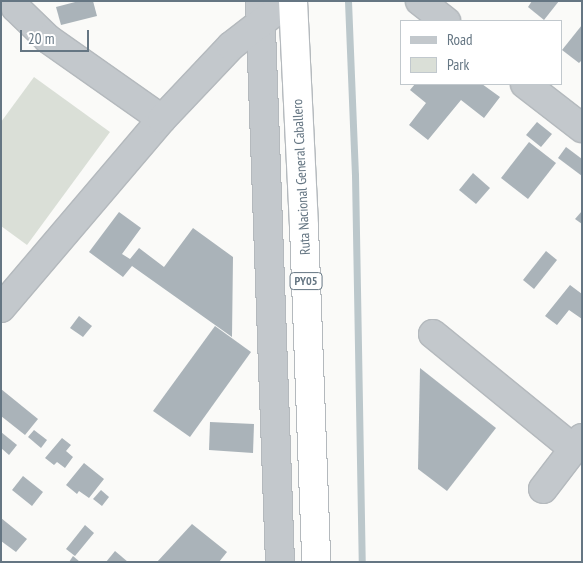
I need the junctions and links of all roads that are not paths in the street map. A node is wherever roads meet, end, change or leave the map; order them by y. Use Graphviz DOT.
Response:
graph roads {
  1 [pos="15,1"];
  2 [pos="291,1"];
  3 [pos="420,1"];
  4 [pos="260,12"];
  5 [pos="445,20"];
  6 [pos="526,85"];
  7 [pos="162,119"];
  8 [pos="582,128"];
  9 [pos="1,308"];
  10 [pos="433,334"];
  11 [pos="578,444"];
  12 [pos="543,489"];
  13 [pos="280,562"];
  14 [pos="316,562"];
  1 -- 7 [label="street"];
  2 -- 4 [label="street"];
  2 -- 14 [label="highway, Ruta Nacional General Caballero / PY05"];
  3 -- 5 [label="street"];
  4 -- 7 [label="street"];
  4 -- 13 [label="street"];
  6 -- 8 [label="street"];
  7 -- 9 [label="street"];
  10 -- 11 [label="street"];
  11 -- 12 [label="street"];
}
